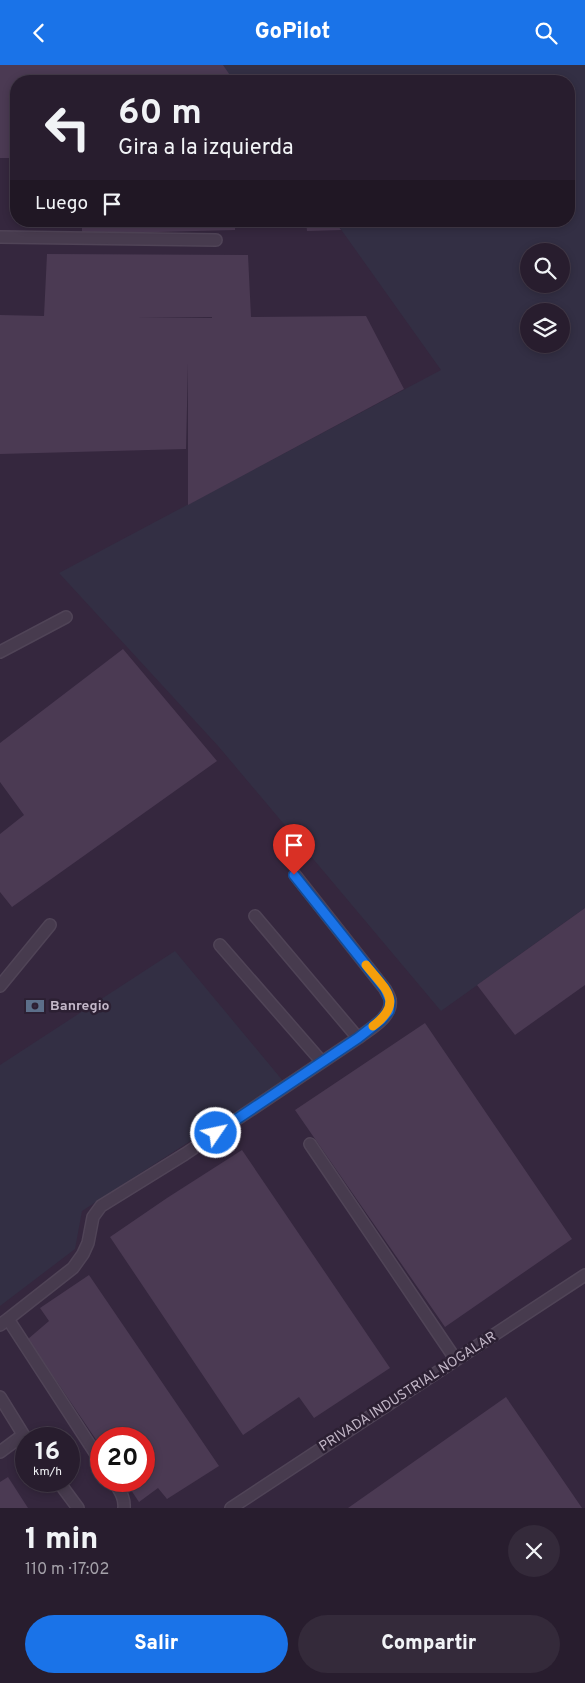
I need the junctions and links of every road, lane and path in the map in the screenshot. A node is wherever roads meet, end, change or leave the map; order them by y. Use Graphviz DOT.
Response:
graph roads {
  1 [pos="0,237"];
  2 [pos="216,240"];
  3 [pos="66,617"];
  4 [pos="0,652"];
  5 [pos="294,875"];
  6 [pos="255,916"];
  7 [pos="50,925"];
  8 [pos="220,945"];
  9 [pos="0,986"];
  10 [pos="358,1038"];
  11 [pos="322,1062"];
  12 [pos="310,1144"];
  13 [pos="585,1275"];
  14 [pos="4,1322"];
  15 [pos="456,1360"];
  16 [pos="0,1397"];
  17 [pos="19,1427"];
  18 [pos="15,1443"];
  19 [pos="90,1446"];
  20 [pos="0,1452"];
  21 [pos="66,1492"];
  22 [pos="120,1492"];
  23 [pos="78,1508"];
  24 [pos="124,1508"];
  25 [pos="231,1508"];
  1 -- 2 [label="lane"];
  3 -- 4 [label="lane"];
  5 -- 10 [label="lane"];
  6 -- 10 [label="lane"];
  7 -- 9 [label="lane"];
  8 -- 11 [label="lane"];
  10 -- 11 [label="lane"];
  11 -- 14 [label="lane"];
  12 -- 15 [label="lane"];
  13 -- 15 [label="lane, PRIVADA INDUSTRIAL NOGALAR"];
  14 -- 19 [label="lane"];
  15 -- 25 [label="lane, PRIVADA INDUSTRIAL NOGALAR"];
  16 -- 17 [label="lane"];
  18 -- 20 [label="lane"];
  21 -- 23 [label="lane"];
  22 -- 24 [label="lane"];
}
